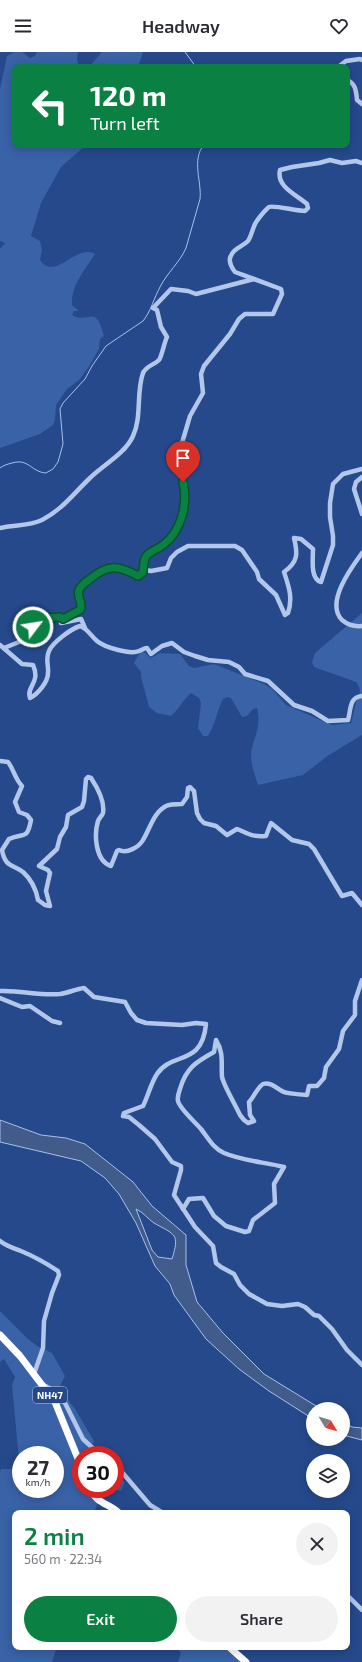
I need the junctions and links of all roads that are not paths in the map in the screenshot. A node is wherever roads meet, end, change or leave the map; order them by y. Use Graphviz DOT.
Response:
graph roads {
  1 [pos="362,60"];
  2 [pos="342,64"];
  3 [pos="350,82"];
  4 [pos="362,104"];
  5 [pos="362,163"];
  6 [pos="254,279"];
  7 [pos="362,469"];
  8 [pos="362,477"];
  9 [pos="362,514"];
  10 [pos="0,528"];
  11 [pos="362,553"];
  12 [pos="143,572"];
  13 [pos="61,618"];
  14 [pos="362,626"];
  15 [pos="85,628"];
  16 [pos="2,647"];
  17 [pos="362,696"];
  18 [pos="0,761"];
  19 [pos="362,904"];
  20 [pos="362,980"];
  21 [pos="0,991"];
  22 [pos="0,998"];
  23 [pos="60,1023"];
  24 [pos="184,1209"];
  25 [pos="0,1241"];
  26 [pos="0,1335"];
  27 [pos="362,1365"];
  28 [pos="34,1374"];
  29 [pos="42,1384"];
  30 [pos="73,1446"];
  31 [pos="90,1446"];
  32 [pos="124,1475"];
  33 [pos="95,1498"];
  34 [pos="114,1510"];
  35 [pos="158,1510"];
  36 [pos="350,1598"];
  37 [pos="362,1610"];
  38 [pos="232,1650"];
  39 [pos="246,1662"];
  1 -- 2 [label="street"];
  3 -- 4 [label="street"];
  5 -- 6 [label="street"];
  6 -- 10 [label="street"];
  6 -- 12 [label="street"];
  7 -- 12 [label="street"];
  8 -- 9 [label="street"];
  11 -- 14 [label="street"];
  12 -- 13 [label="street"];
  13 -- 15 [label="street"];
  13 -- 16 [label="street"];
  15 -- 16 [label="street"];
  15 -- 17 [label="street"];
  18 -- 19 [label="street"];
  20 -- 24 [label="street"];
  21 -- 24 [label="street"];
  22 -- 23 [label="street"];
  24 -- 27 [label="street"];
  25 -- 28 [label="street"];
  26 -- 28 [label="highway, NH47"];
  28 -- 29 [label="highway, NH47"];
  29 -- 30 [label="highway, NH47"];
  29 -- 31 [label="street"];
  32 -- 35 [label="street"];
  33 -- 34 [label="highway"];
  36 -- 37 [label="street"];
  38 -- 39 [label="highway"];
}
